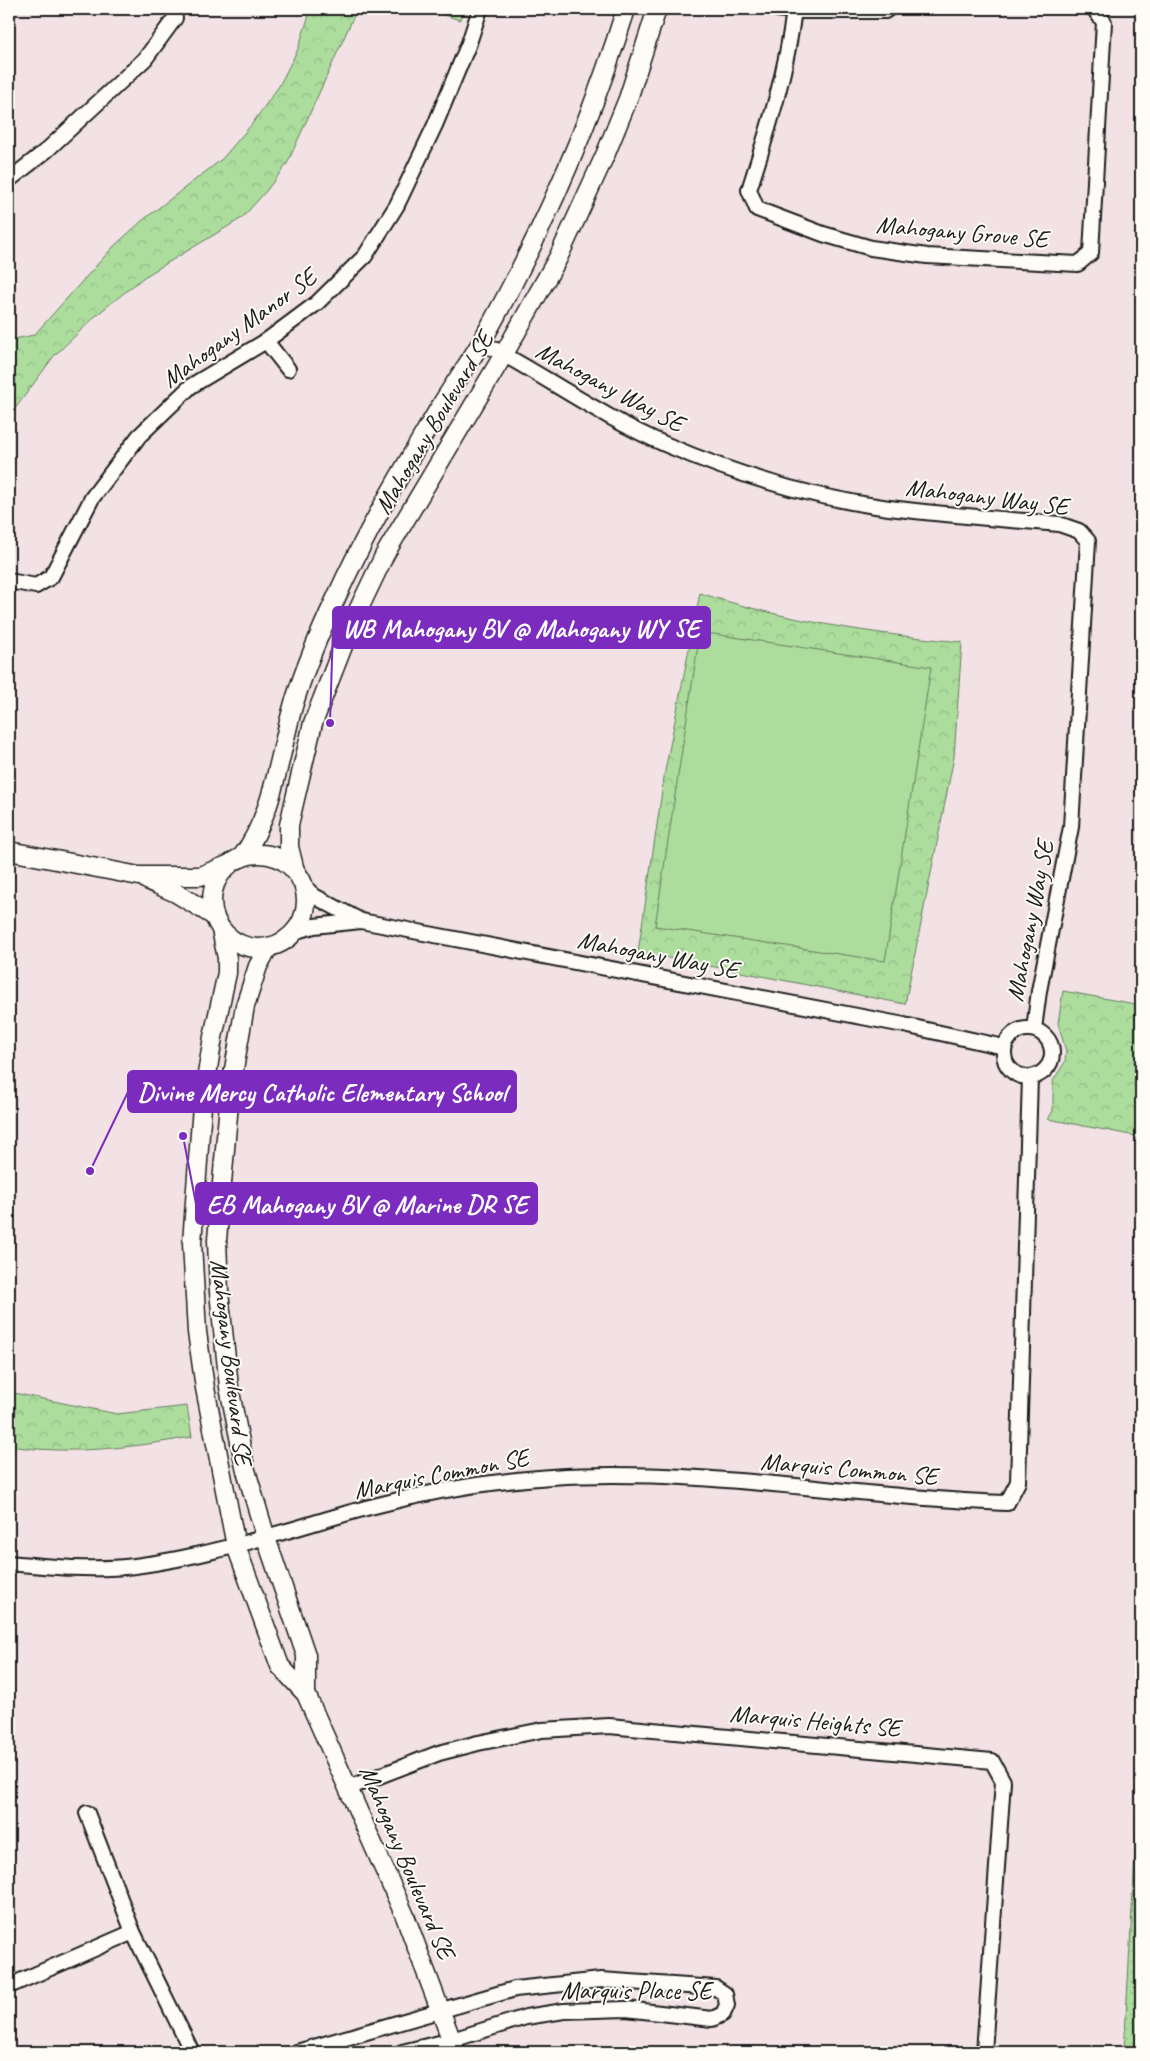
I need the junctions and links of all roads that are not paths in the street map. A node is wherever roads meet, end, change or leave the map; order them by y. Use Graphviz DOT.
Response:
graph roads {
  1 [pos="480,9"];
  2 [pos="626,9"];
  3 [pos="657,9"];
  4 [pos="777,9"];
  5 [pos="888,9"];
  6 [pos="1094,9"];
  7 [pos="794,10"];
  8 [pos="175,18"];
  9 [pos="9,180"];
  10 [pos="266,341"];
  11 [pos="481,342"];
  12 [pos="504,354"];
  13 [pos="288,370"];
  14 [pos="9,581"];
  15 [pos="9,851"];
  16 [pos="234,861"];
  17 [pos="139,876"];
  18 [pos="299,878"];
  19 [pos="362,921"];
  20 [pos="217,922"];
  21 [pos="296,931"];
  22 [pos="268,948"];
  23 [pos="1034,1029"];
  24 [pos="1004,1047"];
  25 [pos="1030,1077"];
  26 [pos="266,1538"];
  27 [pos="236,1546"];
  28 [pos="9,1563"];
  29 [pos="306,1694"];
  30 [pos="348,1788"];
  31 [pos="87,1813"];
  32 [pos="133,1932"];
  33 [pos="9,1986"];
  34 [pos="442,2011"];
  35 [pos="454,2046"];
  36 [pos="192,2052"];
  37 [pos="297,2052"];
  38 [pos="402,2052"];
  39 [pos="984,2052"];
  1 -- 10 [label="street, Mahogany Manor SE"];
  2 -- 11 [label="street, Mahogany Boulevard SE"];
  3 -- 12 [label="street, Mahogany Boulevard SE"];
  4 -- 7 [label="street"];
  5 -- 7 [label="street"];
  6 -- 7 [label="street, Mahogany Grove SE"];
  8 -- 9 [label="street"];
  10 -- 13 [label="street"];
  10 -- 14 [label="street, Mahogany Manor SE"];
  11 -- 12 [label="street, Mahogany Way SE"];
  11 -- 16 [label="street, Mahogany Boulevard SE"];
  12 -- 18 [label="street, Mahogany Boulevard SE"];
  12 -- 23 [label="street, Mahogany Way SE"];
  15 -- 17 [label="street"];
  16 -- 17 [label="street"];
  16 -- 18 [label="street"];
  16 -- 20 [label="street"];
  17 -- 20 [label="street"];
  18 -- 19 [label="street, Mahogany Way SE"];
  18 -- 21 [label="street"];
  19 -- 21 [label="street, Mahogany Way SE"];
  19 -- 24 [label="street, Mahogany Way SE"];
  20 -- 22 [label="street"];
  20 -- 27 [label="street, Mahogany Boulevard SE"];
  21 -- 22 [label="street"];
  22 -- 26 [label="street, Mahogany Boulevard SE"];
  23 -- 24 [label="street"];
  23 -- 25 [label="street"];
  24 -- 25 [label="street"];
  25 -- 26 [label="street, Marquis Common SE"];
  26 -- 27 [label="street"];
  26 -- 29 [label="street, Mahogany Boulevard SE"];
  27 -- 28 [label="street"];
  27 -- 29 [label="street, Mahogany Boulevard SE"];
  29 -- 30 [label="street, Mahogany Boulevard SE"];
  30 -- 34 [label="street, Mahogany Boulevard SE"];
  30 -- 39 [label="street, Marquis Heights SE"];
  31 -- 32 [label="street"];
  32 -- 33 [label="street"];
  32 -- 36 [label="street"];
  34 -- 35 [label="street, Mahogany Boulevard SE"];
  34 -- 35 [label="street, Marquis Place SE"];
  34 -- 37 [label="street, Marquis Place SE"];
  35 -- 38 [label="street, Marquis Place SE"];
}
